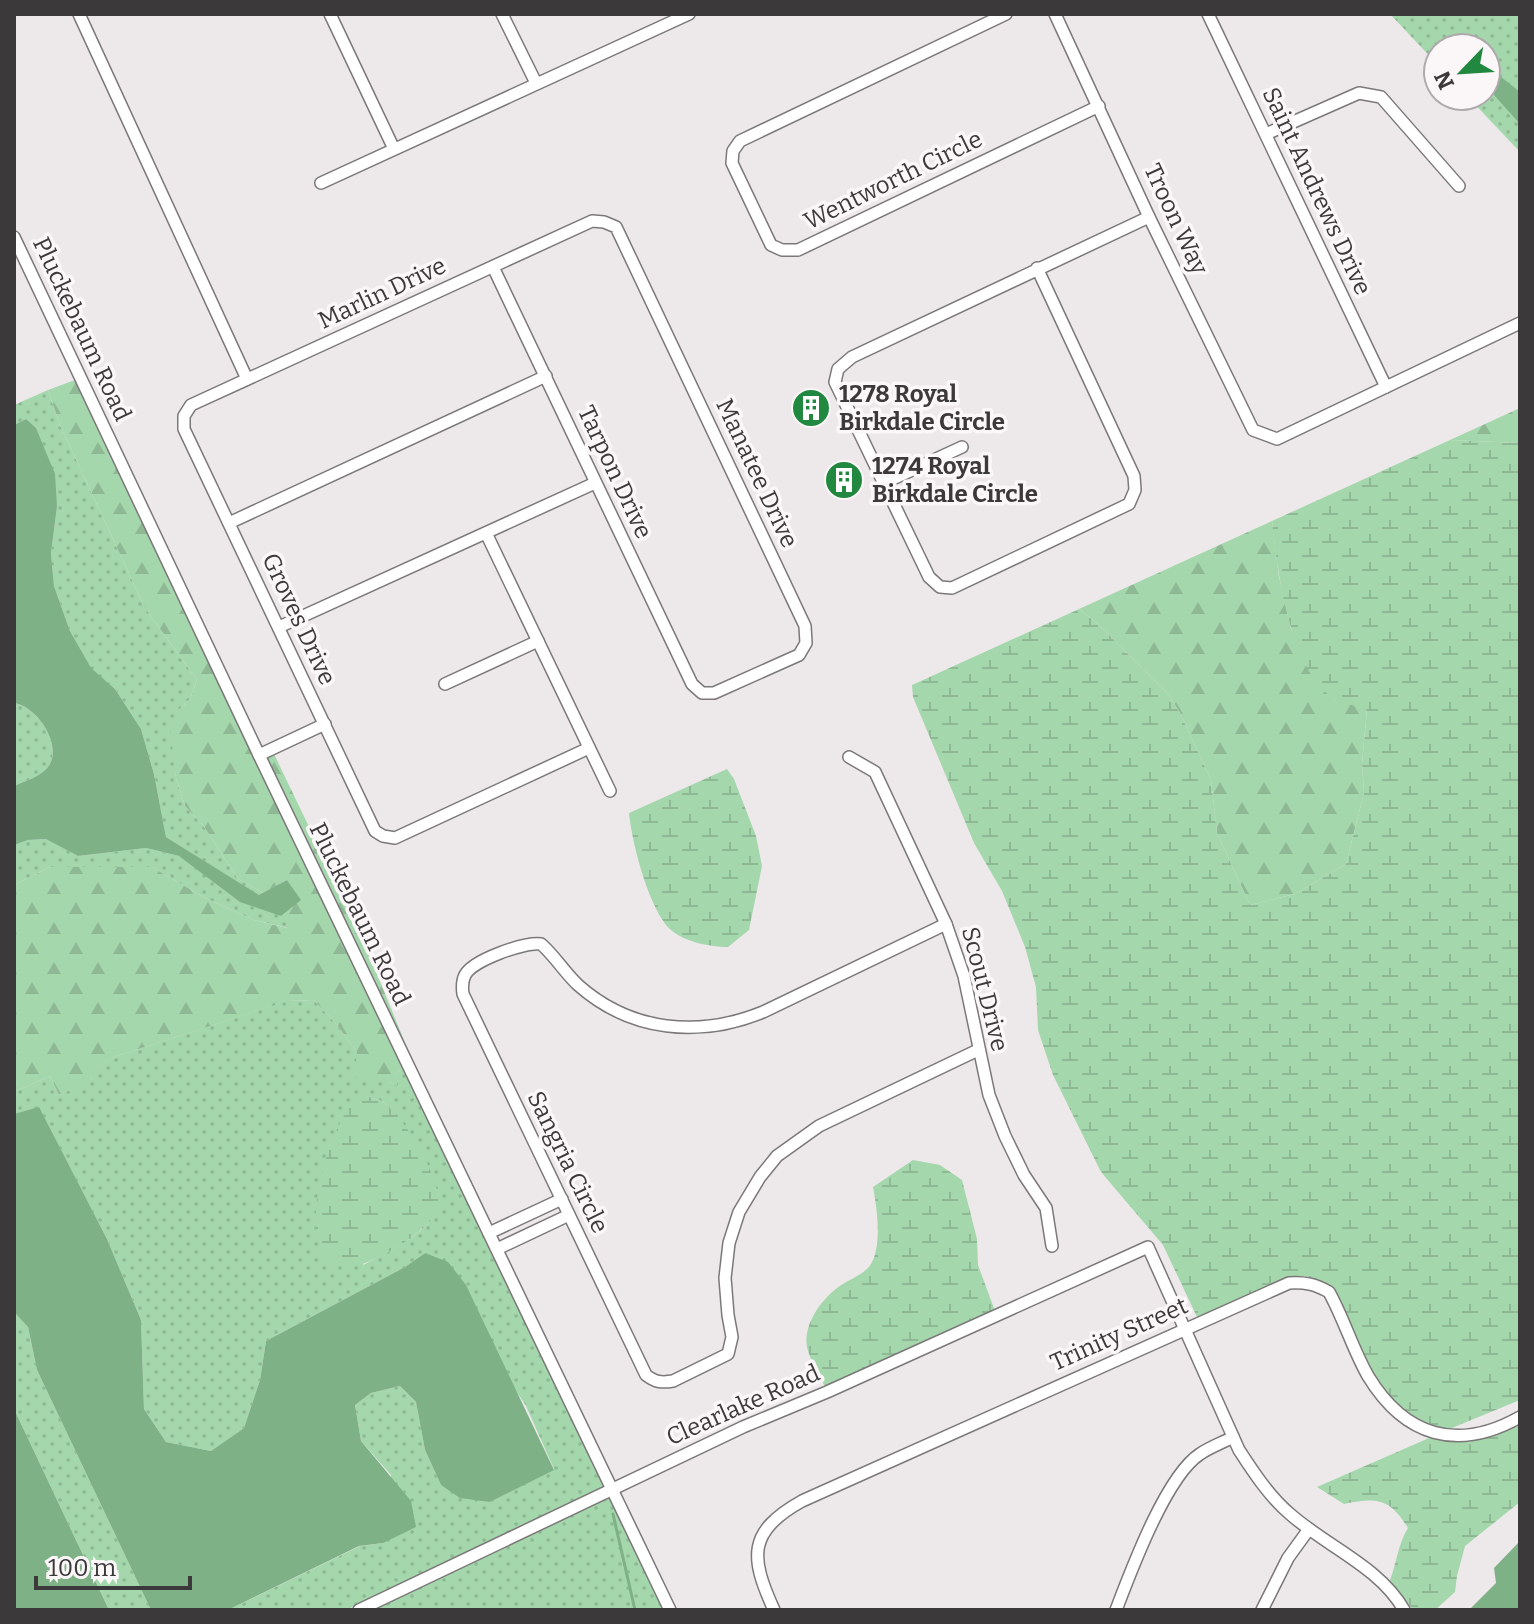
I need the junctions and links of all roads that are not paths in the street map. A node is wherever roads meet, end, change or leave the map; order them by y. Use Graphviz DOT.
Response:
graph roads {
  1 [pos="79,14"];
  2 [pos="330,14"];
  3 [pos="502,14"];
  4 [pos="1006,14"];
  5 [pos="1055,14"];
  6 [pos="1208,14"];
  7 [pos="681,16"];
  8 [pos="536,83"];
  9 [pos="1099,106"];
  10 [pos="1266,134"];
  11 [pos="394,149"];
  12 [pos="321,183"];
  13 [pos="1459,186"];
  14 [pos="1149,217"];
  15 [pos="604,222"];
  16 [pos="14,237"];
  17 [pos="493,267"];
  18 [pos="1037,268"];
  19 [pos="1520,323"];
  20 [pos="546,376"];
  21 [pos="247,379"];
  22 [pos="1386,387"];
  23 [pos="184,416"];
  24 [pos="962,447"];
  25 [pos="595,483"];
  26 [pos="884,483"];
  27 [pos="229,523"];
  28 [pos="486,533"];
  29 [pos="279,627"];
  30 [pos="538,641"];
  31 [pos="445,684"];
  32 [pos="702,693"];
  33 [pos="325,724"];
  34 [pos="589,748"];
  35 [pos="259,755"];
  36 [pos="849,757"];
  37 [pos="610,791"];
  38 [pos="946,924"];
  39 [pos="978,1050"];
  40 [pos="562,1199"];
  41 [pos="569,1215"];
  42 [pos="489,1233"];
  43 [pos="1052,1246"];
  44 [pos="497,1249"];
  45 [pos="1184,1329"];
  46 [pos="1520,1417"];
  47 [pos="1233,1437"];
  48 [pos="613,1488"];
  49 [pos="1309,1529"];
  50 [pos="359,1610"];
  51 [pos="670,1610"];
  52 [pos="774,1610"];
  53 [pos="1116,1610"];
  54 [pos="1262,1610"];
  55 [pos="1404,1610"];
  1 -- 21 [label="street"];
  2 -- 11 [label="street"];
  3 -- 8 [label="street"];
  4 -- 9 [label="street, Wentworth Circle"];
  5 -- 9 [label="street, Troon Way"];
  6 -- 10 [label="street, Saint Andrews Drive"];
  7 -- 8 [label="street"];
  8 -- 11 [label="street"];
  9 -- 14 [label="street, Troon Way"];
  10 -- 13 [label="street"];
  10 -- 22 [label="street, Saint Andrews Drive"];
  11 -- 12 [label="street"];
  14 -- 18 [label="street"];
  14 -- 22 [label="street, Troon Way"];
  15 -- 17 [label="street, Marlin Drive"];
  15 -- 32 [label="street, Manatee Drive"];
  16 -- 35 [label="street, Pluckebaum Road"];
  17 -- 20 [label="street, Tarpon Drive"];
  17 -- 21 [label="street, Marlin Drive"];
  18 -- 26 [label="street"];
  18 -- 26 [label="street"];
  19 -- 22 [label="street"];
  20 -- 25 [label="street, Tarpon Drive"];
  20 -- 27 [label="street"];
  21 -- 23 [label="street, Marlin Drive"];
  23 -- 27 [label="street, Groves Drive"];
  24 -- 26 [label="street"];
  25 -- 28 [label="street"];
  25 -- 32 [label="street, Tarpon Drive"];
  27 -- 29 [label="street, Groves Drive"];
  28 -- 29 [label="street"];
  28 -- 30 [label="street"];
  29 -- 33 [label="street, Groves Drive"];
  30 -- 31 [label="street"];
  30 -- 34 [label="street"];
  33 -- 34 [label="street, Groves Drive"];
  33 -- 35 [label="street"];
  34 -- 37 [label="street"];
  35 -- 42 [label="street, Pluckebaum Road"];
  36 -- 38 [label="street, Scout Drive"];
  38 -- 39 [label="street, Scout Drive"];
  38 -- 40 [label="street, Sangria Circle"];
  39 -- 41 [label="street, Sangria Circle"];
  39 -- 43 [label="street, Scout Drive"];
  40 -- 41 [label="street, Sangria Circle"];
  40 -- 42 [label="street"];
  41 -- 44 [label="street"];
  42 -- 44 [label="street, Pluckebaum Road"];
  44 -- 48 [label="street, Pluckebaum Road"];
  45 -- 46 [label="street, Trinity Street"];
  45 -- 47 [label="street"];
  45 -- 48 [label="street, Clearlake Road"];
  45 -- 52 [label="street, Trinity Street"];
  47 -- 49 [label="street"];
  47 -- 53 [label="street"];
  48 -- 50 [label="street, Clearlake Road"];
  48 -- 51 [label="street, Pluckebaum Road"];
  49 -- 54 [label="street"];
  49 -- 55 [label="street"];
}
